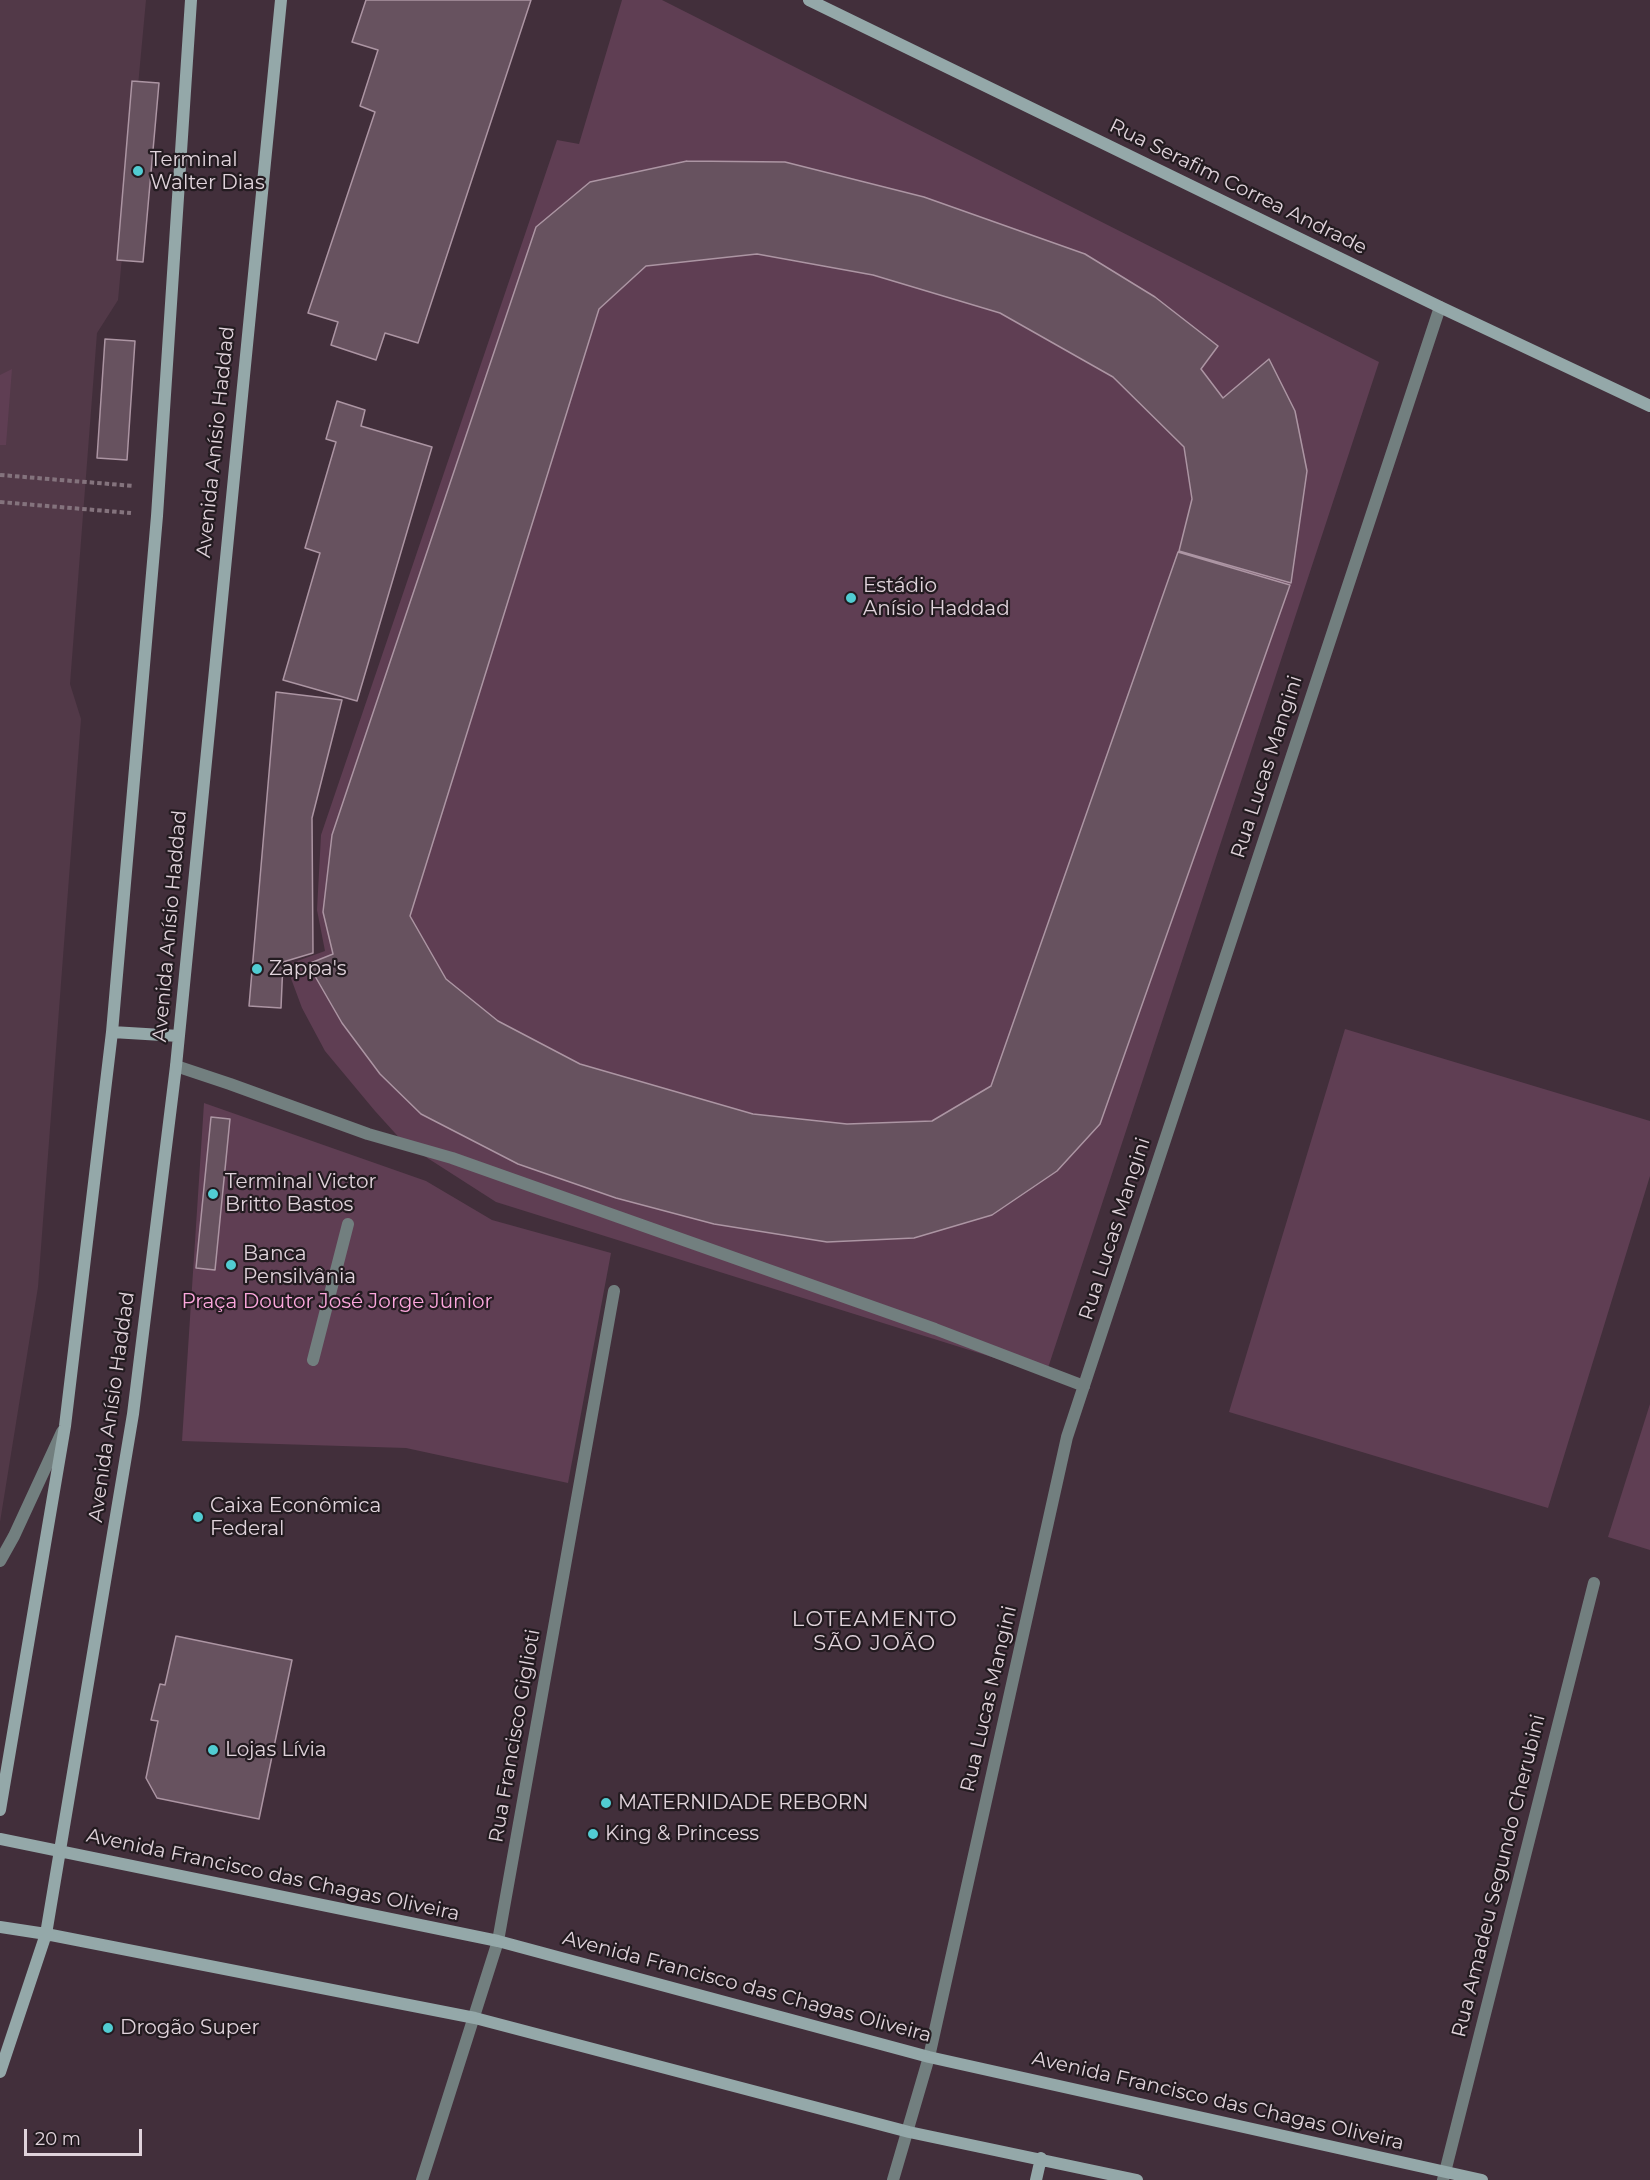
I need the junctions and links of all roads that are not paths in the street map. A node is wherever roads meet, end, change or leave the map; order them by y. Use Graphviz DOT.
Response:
graph roads {
  1 [pos="191,0"];
  2 [pos="281,0"];
  3 [pos="810,0"];
  4 [pos="1440,307"];
  5 [pos="1650,406"];
  6 [pos="112,1032"];
  7 [pos="179,1036"];
  8 [pos="176,1066"];
  9 [pos="348,1224"];
  10 [pos="614,1291"];
  11 [pos="313,1360"];
  12 [pos="1084,1386"];
  13 [pos="65,1426"];
  14 [pos="0,1561"];
  15 [pos="1594,1583"];
  16 [pos="0,1810"];
  17 [pos="0,1839"];
  18 [pos="60,1851"];
  19 [pos="0,1927"];
  20 [pos="46,1934"];
  21 [pos="498,1941"];
  22 [pos="475,2018"];
  23 [pos="929,2057"];
  24 [pos="0,2072"];
  25 [pos="909,2132"];
  26 [pos="1041,2158"];
  27 [pos="1444,2176"];
  28 [pos="422,2180"];
  29 [pos="892,2180"];
  30 [pos="1036,2180"];
  31 [pos="1137,2180"];
  32 [pos="1482,2180"];
  1 -- 6 [label="main road"];
  2 -- 7 [label="main road, Avenida Anísio Haddad"];
  3 -- 4 [label="main road, Rua Serafim Correa Andrade"];
  4 -- 5 [label="main road, Rua Serafim Correa Andrade"];
  4 -- 12 [label="street, Rua Lucas Mangini"];
  6 -- 7 [label="main road"];
  6 -- 13 [label="main road"];
  7 -- 8 [label="main road, Avenida Anísio Haddad"];
  8 -- 12 [label="street"];
  8 -- 18 [label="main road, Avenida Anísio Haddad"];
  9 -- 11 [label="street"];
  10 -- 21 [label="street, Rua Francisco Giglioti"];
  12 -- 23 [label="street, Rua Lucas Mangini"];
  13 -- 14 [label="street"];
  13 -- 16 [label="main road"];
  15 -- 27 [label="street, Rua Amadeu Segundo Cherubini"];
  17 -- 18 [label="main road, Avenida Francisco das Chagas Oliveira"];
  18 -- 20 [label="main road, Avenida Anísio Haddad"];
  18 -- 21 [label="main road, Avenida Francisco das Chagas Oliveira"];
  19 -- 20 [label="main road"];
  20 -- 22 [label="main road"];
  20 -- 24 [label="main road, Avenida Anísio Haddad"];
  21 -- 22 [label="street, Rua Francisco Giglioti"];
  21 -- 23 [label="main road, Avenida Francisco das Chagas Oliveira"];
  22 -- 25 [label="main road"];
  22 -- 28 [label="street, Rua Francisco Giglioti"];
  23 -- 25 [label="street, Rua Lucas Mangini"];
  23 -- 27 [label="main road, Avenida Francisco das Chagas Oliveira"];
  25 -- 26 [label="main road"];
  25 -- 29 [label="street, Rua Lucas Mangini"];
  26 -- 30 [label="main road"];
  26 -- 31 [label="main road"];
  27 -- 32 [label="main road, Avenida Francisco das Chagas Oliveira"];
}
